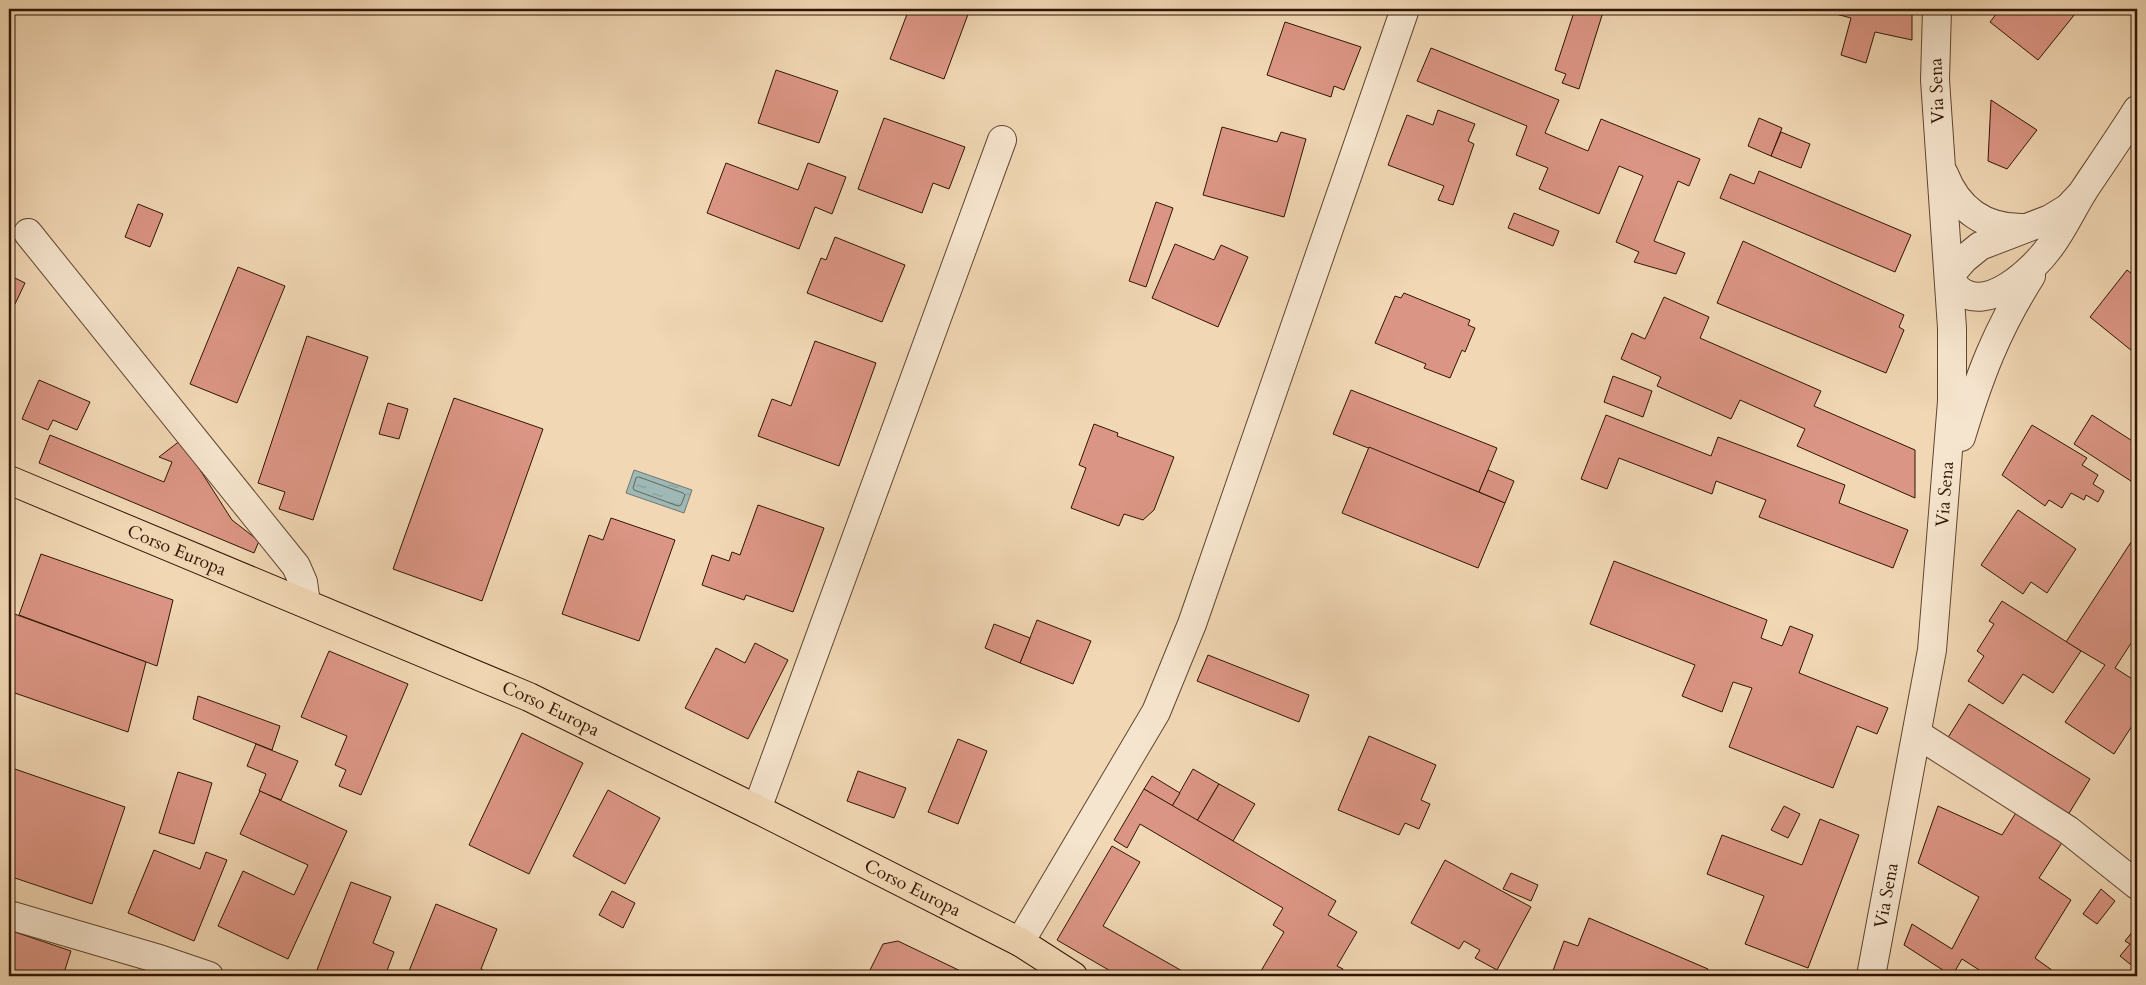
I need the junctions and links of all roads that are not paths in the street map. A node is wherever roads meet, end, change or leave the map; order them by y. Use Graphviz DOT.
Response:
graph roads {
  1 [pos="1405,9"];
  2 [pos="1938,9"];
  3 [pos="2137,110"];
  4 [pos="1002,140"];
  5 [pos="1940,163"];
  6 [pos="2083,192"];
  7 [pos="2028,228"];
  8 [pos="28,233"];
  9 [pos="2048,250"];
  10 [pos="1949,276"];
  11 [pos="9,480"];
  12 [pos="1946,487"];
  13 [pos="306,603"];
  14 [pos="1917,734"];
  15 [pos="756,809"];
  16 [pos="2137,885"];
  17 [pos="9,915"];
  18 [pos="1020,942"];
  19 [pos="209,976"];
  20 [pos="1073,976"];
  21 [pos="1871,976"];
  1 -- 18 [label="street"];
  2 -- 5 [label="street, Via Sena"];
  3 -- 6 [label="street"];
  4 -- 15 [label="street"];
  5 -- 7 [label="street"];
  5 -- 10 [label="street, Via Sena"];
  6 -- 7 [label="street"];
  6 -- 9 [label="street"];
  7 -- 10 [label="street"];
  8 -- 13 [label="street"];
  9 -- 10 [label="street"];
  9 -- 12 [label="street"];
  10 -- 12 [label="street, Via Sena"];
  11 -- 13 [label="main road, Corso Europa"];
  12 -- 14 [label="street, Via Sena"];
  13 -- 15 [label="main road, Corso Europa"];
  14 -- 16 [label="street"];
  14 -- 21 [label="street, Via Sena"];
  15 -- 18 [label="main road, Corso Europa"];
  17 -- 19 [label="street"];
  18 -- 20 [label="main road, Corso Europa"];
}
